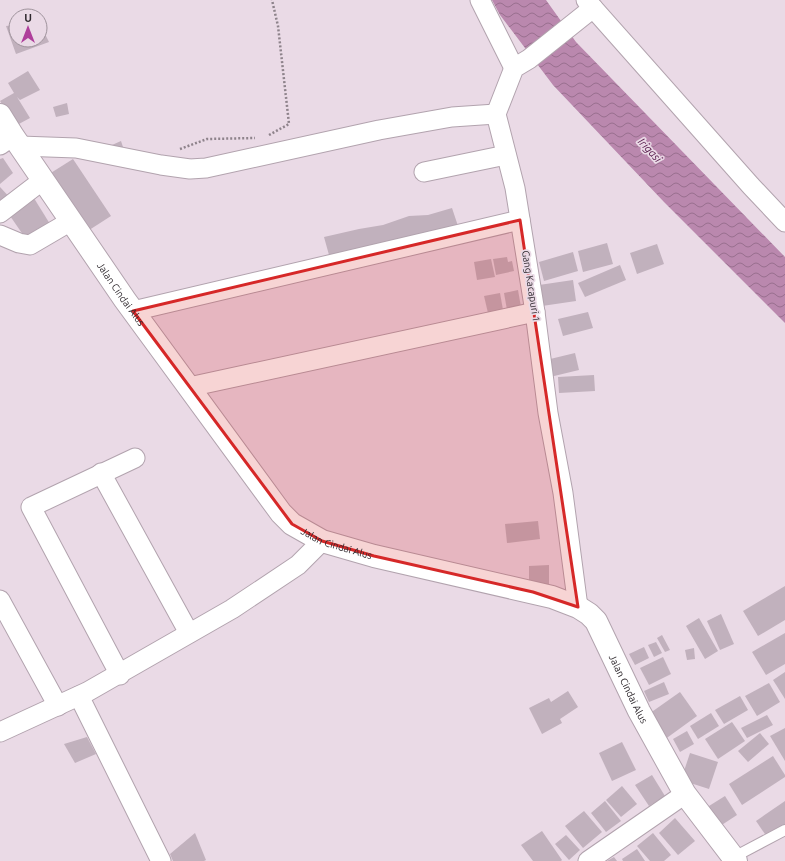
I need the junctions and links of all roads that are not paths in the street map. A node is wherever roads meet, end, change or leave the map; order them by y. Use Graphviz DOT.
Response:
graph roads {
  1 [pos="480,0"];
  2 [pos="587,9"];
  3 [pos="522,64"];
  4 [pos="496,114"];
  5 [pos="0,115"];
  6 [pos="11,142"];
  7 [pos="506,155"];
  8 [pos="424,172"];
  9 [pos="43,180"];
  10 [pos="0,213"];
  11 [pos="520,220"];
  12 [pos="71,221"];
  13 [pos="785,222"];
  14 [pos="0,235"];
  15 [pos="133,311"];
  16 [pos="535,312"];
  17 [pos="189,387"];
  18 [pos="135,458"];
  19 [pos="101,473"];
  20 [pos="322,541"];
  21 [pos="0,600"];
  22 [pos="578,608"];
  23 [pos="189,633"];
  24 [pos="120,675"];
  25 [pos="79,696"];
  26 [pos="58,706"];
  27 [pos="0,732"];
  28 [pos="685,794"];
  29 [pos="785,830"];
  30 [pos="735,859"];
  31 [pos="161,861"];
  32 [pos="588,861"];
  1 -- 3 [label="street"];
  2 -- 3 [label="street"];
  2 -- 13 [label="street"];
  3 -- 4 [label="street"];
  4 -- 6 [label="street"];
  4 -- 7 [label="street, Gang Kacapuri 1"];
  5 -- 6 [label="street, Jalan Cindai Alus"];
  6 -- 9 [label="street, Jalan Cindai Alus"];
  7 -- 8 [label="street"];
  7 -- 11 [label="street, Gang Kacapuri 1"];
  9 -- 10 [label="street"];
  9 -- 12 [label="street, Jalan Cindai Alus"];
  11 -- 15 [label="street"];
  11 -- 16 [label="street, Gang Kacapuri 1"];
  12 -- 14 [label="street"];
  12 -- 15 [label="street, Jalan Cindai Alus"];
  15 -- 17 [label="street, Jalan Cindai Alus"];
  16 -- 17 [label="street"];
  16 -- 22 [label="street, Gang Kacapuri 1"];
  17 -- 20 [label="street, Jalan Cindai Alus"];
  18 -- 19 [label="street"];
  19 -- 23 [label="street"];
  19 -- 24 [label="street"];
  20 -- 22 [label="street, Jalan Cindai Alus"];
  20 -- 23 [label="street"];
  21 -- 26 [label="street"];
  22 -- 28 [label="street, Jalan Cindai Alus"];
  23 -- 24 [label="street"];
  24 -- 25 [label="street"];
  25 -- 26 [label="street"];
  25 -- 31 [label="street"];
  26 -- 27 [label="street"];
  28 -- 30 [label="street, Jalan Cindai Alus"];
  28 -- 32 [label="street"];
  29 -- 30 [label="lane"];
}
